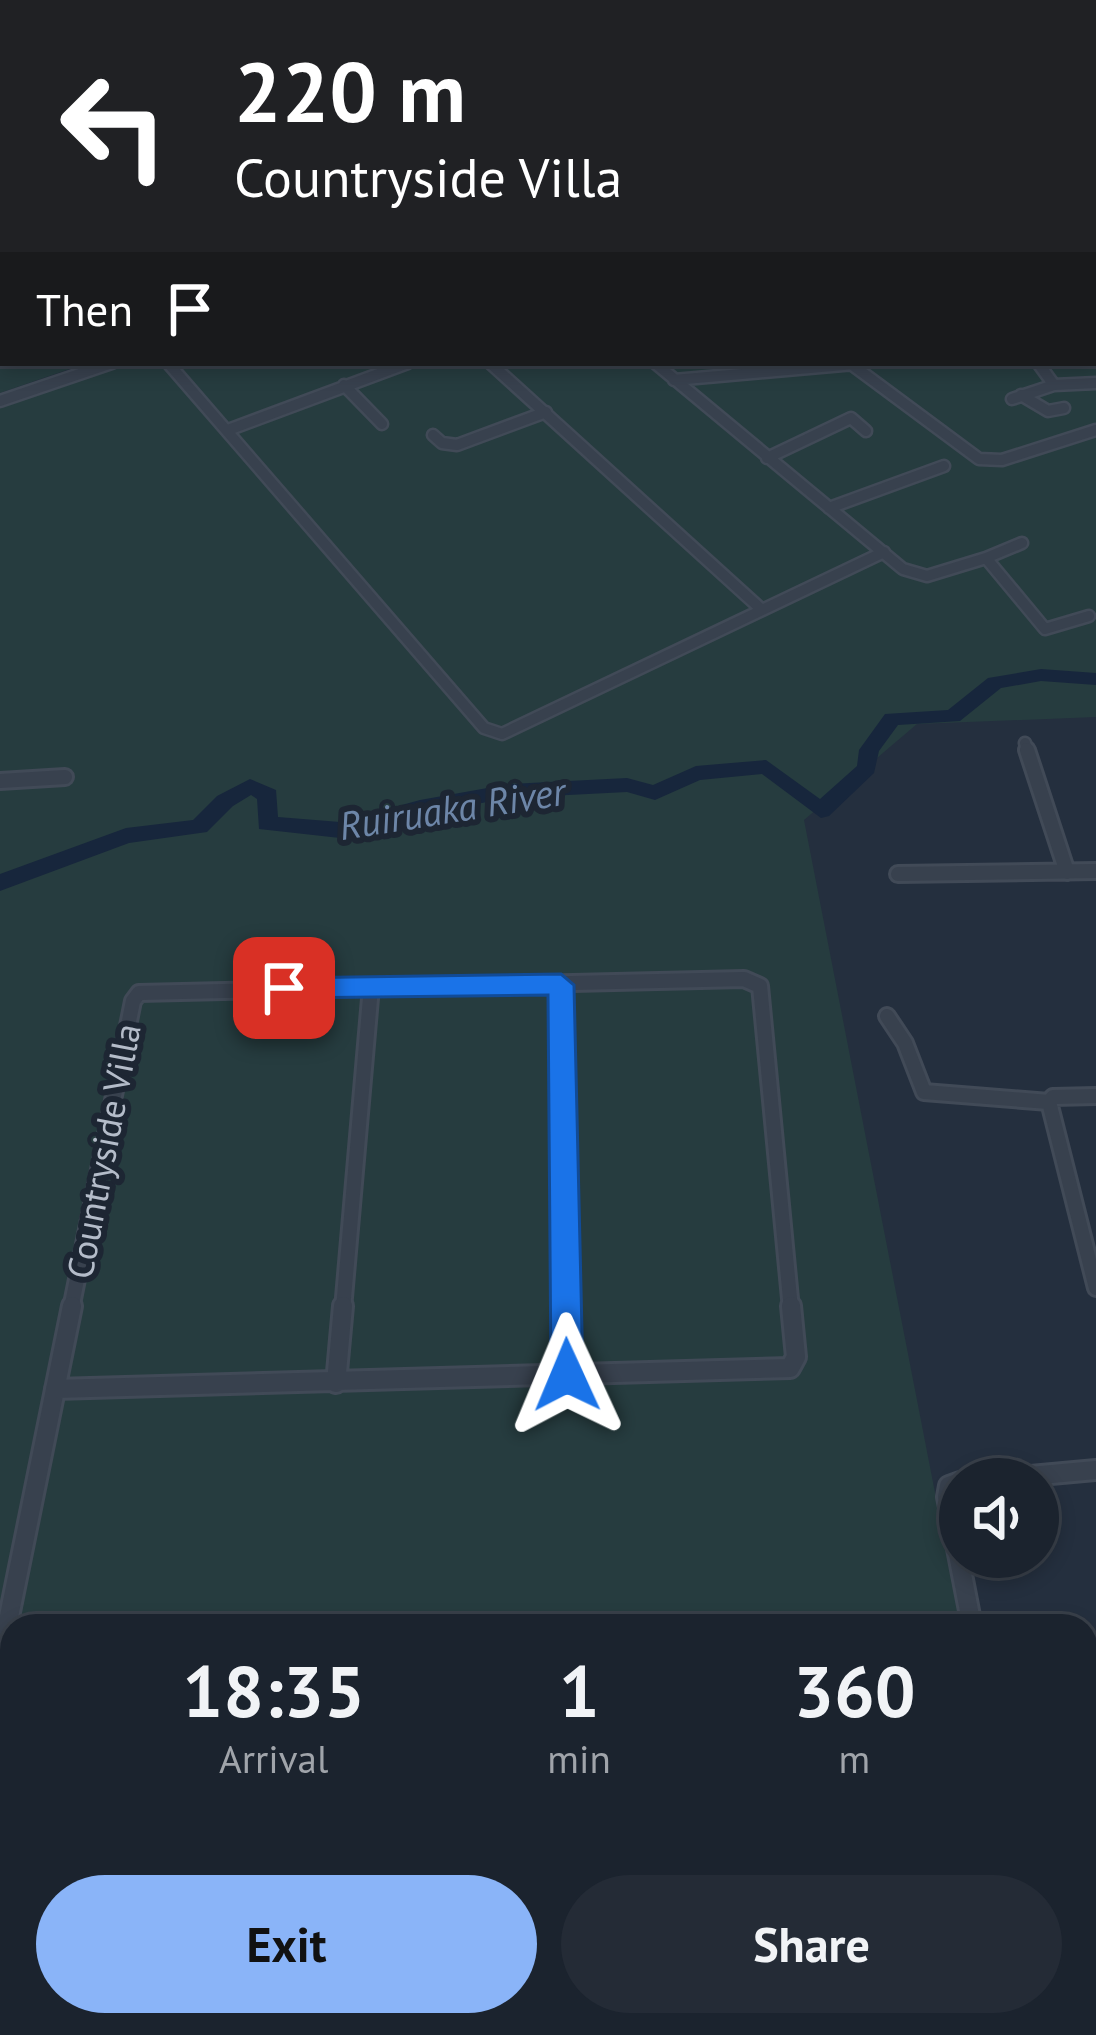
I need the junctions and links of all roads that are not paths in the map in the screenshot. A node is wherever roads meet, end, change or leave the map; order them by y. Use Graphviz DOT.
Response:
graph roads {
  1 [pos="103,366"];
  2 [pos="171,366"];
  3 [pos="400,366"];
  4 [pos="493,366"];
  5 [pos="658,366"];
  6 [pos="829,366"];
  7 [pos="854,366"];
  8 [pos="1040,366"];
  9 [pos="674,380"];
  10 [pos="1096,382"];
  11 [pos="344,386"];
  12 [pos="1054,386"];
  13 [pos="0,401"];
  14 [pos="1064,408"];
  15 [pos="546,412"];
  16 [pos="382,424"];
  17 [pos="228,430"];
  18 [pos="866,430"];
  19 [pos="1096,430"];
  20 [pos="433,435"];
  21 [pos="766,458"];
  22 [pos="944,466"];
  23 [pos="830,508"];
  24 [pos="1022,543"];
  25 [pos="884,552"];
  26 [pos="986,558"];
  27 [pos="760,610"];
  28 [pos="1089,616"];
  29 [pos="1025,743"];
  30 [pos="65,777"];
  31 [pos="0,781"];
  32 [pos="1096,871"];
  33 [pos="1067,872"];
  34 [pos="898,874"];
  35 [pos="561,985"];
  36 [pos="371,987"];
  37 [pos="887,1016"];
  38 [pos="1096,1096"];
  39 [pos="1051,1100"];
  40 [pos="1096,1288"];
  41 [pos="567,1375"];
  42 [pos="337,1383"];
  43 [pos="56,1389"];
  44 [pos="1096,1470"];
  45 [pos="1059,1473"];
  46 [pos="963,1578"];
  47 [pos="10,1614"];
  48 [pos="970,1614"];
  1 -- 13 [label="street"];
  2 -- 17 [label="street"];
  3 -- 11 [label="street"];
  4 -- 15 [label="street"];
  5 -- 9 [label="street"];
  6 -- 9 [label="street"];
  7 -- 19 [label="street"];
  8 -- 12 [label="street"];
  9 -- 21 [label="street"];
  10 -- 12 [label="street"];
  11 -- 16 [label="street"];
  11 -- 17 [label="street"];
  12 -- 14 [label="street"];
  15 -- 20 [label="street"];
  15 -- 27 [label="street"];
  17 -- 27 [label="street"];
  18 -- 21 [label="street"];
  21 -- 23 [label="street"];
  22 -- 23 [label="street"];
  23 -- 25 [label="street"];
  24 -- 26 [label="street"];
  25 -- 26 [label="street"];
  25 -- 27 [label="street"];
  26 -- 28 [label="street"];
  29 -- 33 [label="street"];
  30 -- 31 [label="street"];
  32 -- 33 [label="street"];
  33 -- 34 [label="street"];
  35 -- 36 [label="street, Countryside Villa"];
  35 -- 41 [label="street"];
  35 -- 41 [label="street, Countryside Villa"];
  36 -- 42 [label="street"];
  36 -- 43 [label="street, Countryside Villa"];
  37 -- 39 [label="street"];
  38 -- 39 [label="street"];
  39 -- 40 [label="street"];
  41 -- 42 [label="street"];
  42 -- 43 [label="street"];
  43 -- 47 [label="street, Countryside Villa"];
  44 -- 45 [label="street"];
  46 -- 48 [label="street"];
}
